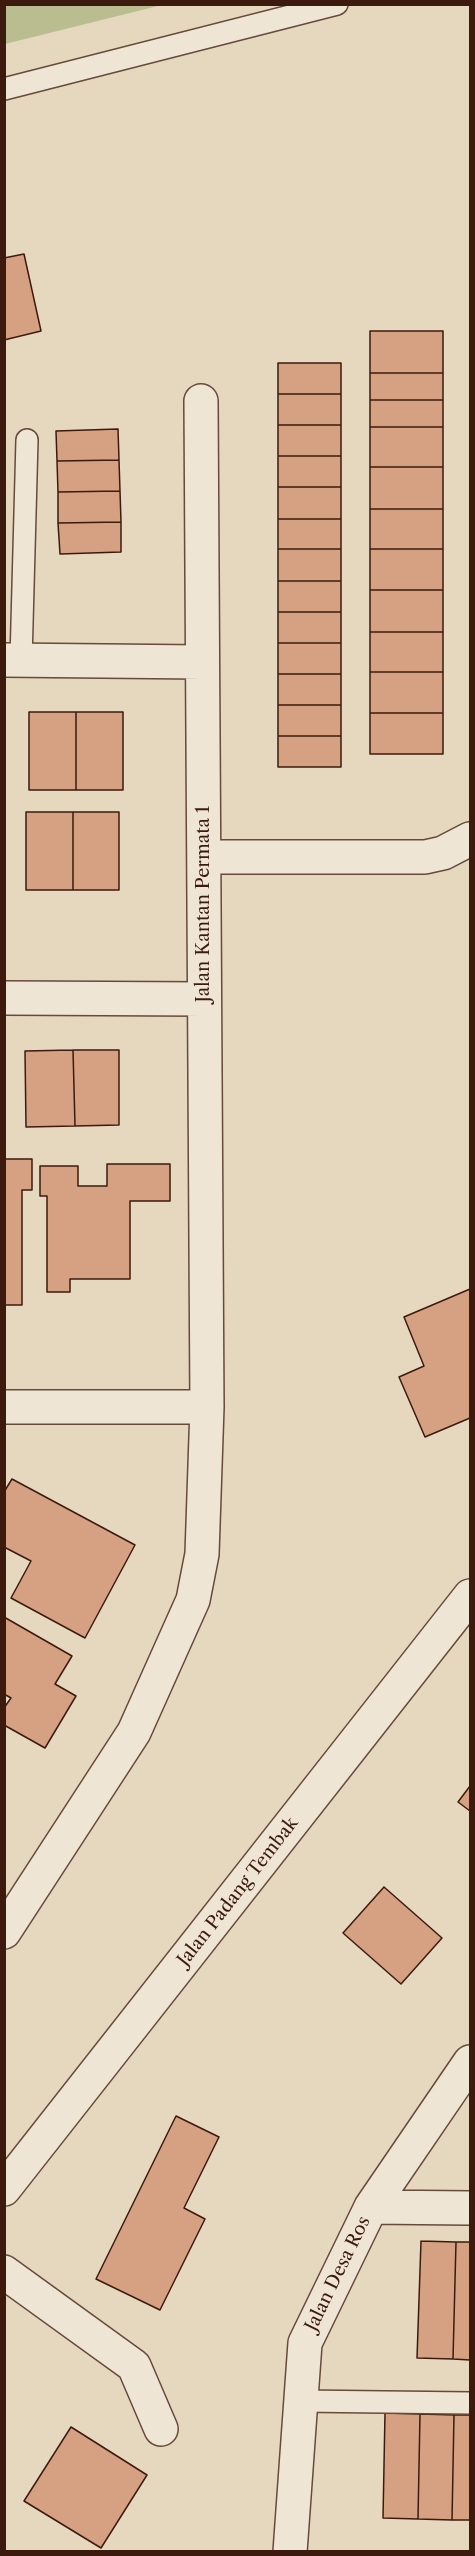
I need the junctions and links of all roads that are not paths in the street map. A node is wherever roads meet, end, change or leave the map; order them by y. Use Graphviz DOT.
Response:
graph roads {
  1 [pos="337,4"];
  2 [pos="4,89"];
  3 [pos="201,401"];
  4 [pos="27,440"];
  5 [pos="13,660"];
  6 [pos="202,662"];
  7 [pos="471,838"];
  8 [pos="204,858"];
  9 [pos="4,998"];
  10 [pos="204,999"];
  11 [pos="4,1407"];
  12 [pos="207,1407"];
  13 [pos="471,1596"];
  14 [pos="8,1918"];
  15 [pos="471,2062"];
  16 [pos="4,2189"];
  17 [pos="371,2207"];
  18 [pos="471,2208"];
  19 [pos="4,2272"];
  20 [pos="299,2401"];
  21 [pos="471,2403"];
  22 [pos="161,2430"];
  23 [pos="290,2552"];
  1 -- 2 [label="lane"];
  3 -- 6 [label="street, Jalan Kantan Permata 1"];
  4 -- 5 [label="lane"];
  5 -- 6 [label="street"];
  6 -- 8 [label="street, Jalan Kantan Permata 1"];
  7 -- 8 [label="street"];
  8 -- 10 [label="street, Jalan Kantan Permata 1"];
  9 -- 10 [label="street"];
  10 -- 12 [label="street, Jalan Kantan Permata 1"];
  11 -- 12 [label="street"];
  12 -- 14 [label="street, Jalan Kantan Permata 1"];
  13 -- 16 [label="street, Jalan Padang Tembak"];
  15 -- 17 [label="street, Jalan Desa Ros"];
  17 -- 18 [label="street"];
  17 -- 20 [label="street, Jalan Desa Ros"];
  19 -- 22 [label="street"];
  20 -- 21 [label="lane"];
  20 -- 23 [label="street, Jalan Desa Ros"];
}
